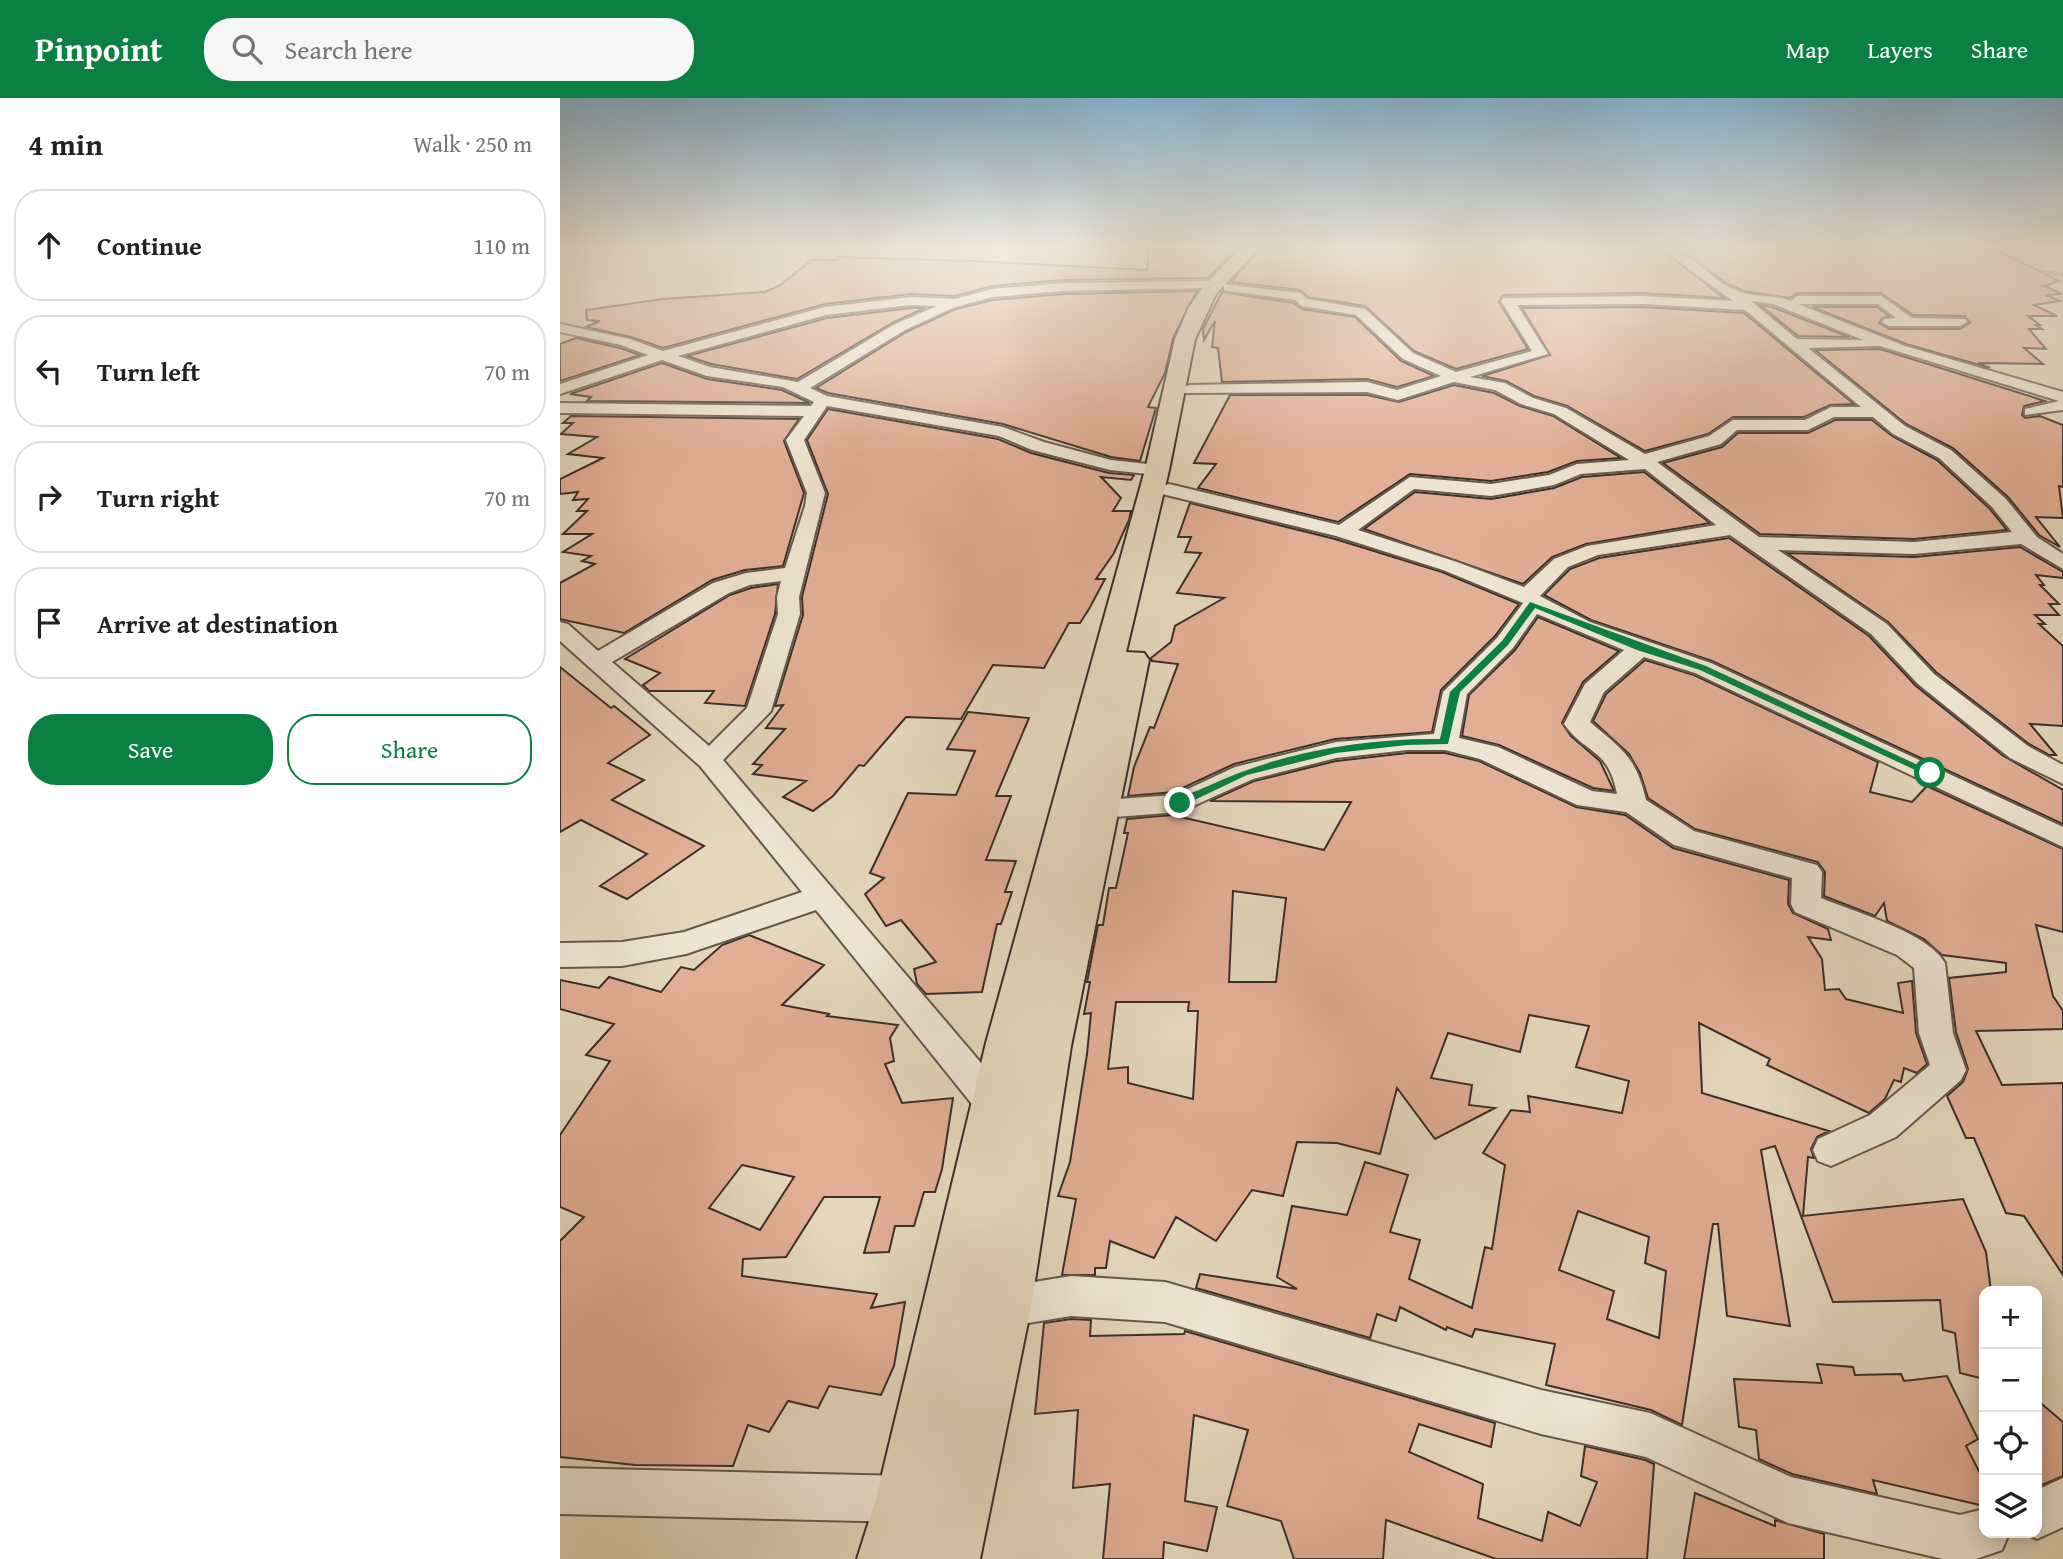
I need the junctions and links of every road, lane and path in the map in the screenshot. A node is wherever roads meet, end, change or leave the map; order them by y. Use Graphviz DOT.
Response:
graph roads {
  1 [pos="806,316"];
  2 [pos="925,316"];
  3 [pos="1194,316"];
  4 [pos="1208,316"];
  5 [pos="1365,316"];
  6 [pos="1517,316"];
  7 [pos="1761,316"];
  8 [pos="1819,316"];
  9 [pos="1902,316"];
  10 [pos="1907,320"];
  11 [pos="1960,322"];
  12 [pos="1848,327"];
  13 [pos="560,328"];
  14 [pos="1794,343"];
  15 [pos="1887,344"];
  16 [pos="660,356"];
  17 [pos="560,389"];
  18 [pos="798,389"];
  19 [pos="1189,390"];
  20 [pos="2058,391"];
  21 [pos="2063,405"];
  22 [pos="817,406"];
  23 [pos="560,408"];
  24 [pos="1877,412"];
  25 [pos="2031,412"];
  26 [pos="1645,464"];
  27 [pos="1163,480"];
  28 [pos="1735,528"];
  29 [pos="1343,533"];
  30 [pos="2027,537"];
  31 [pos="1757,543"];
  32 [pos="2063,563"];
  33 [pos="795,573"];
  34 [pos="1530,600"];
  35 [pos="560,629"];
  36 [pos="1640,648"];
  37 [pos="598,660"];
  38 [pos="1445,742"];
  39 [pos="709,760"];
  40 [pos="2063,776"];
  41 [pos="1633,804"];
  42 [pos="1102,809"];
  43 [pos="2063,838"];
  44 [pos="821,897"];
  45 [pos="560,956"];
  46 [pos="997,1108"];
  47 [pos="1831,1150"];
  48 [pos="1003,1307"];
  49 [pos="560,1491"];
  50 [pos="908,1499"];
  51 [pos="2063,1502"];
  52 [pos="2042,1512"];
  53 [pos="1972,1544"];
  54 [pos="890,1559"];
  55 [pos="947,1559"];
  1 -- 16 [label="street"];
  2 -- 18 [label="street"];
  3 -- 27 [label="highway"];
  4 -- 19 [label="highway"];
  5 -- 26 [label="street"];
  6 -- 19 [label="street"];
  7 -- 14 [label="street"];
  8 -- 12 [label="street"];
  9 -- 10 [label="street"];
  10 -- 11 [label="street"];
  10 -- 12 [label="street"];
  12 -- 15 [label="street"];
  13 -- 16 [label="street"];
  14 -- 15 [label="street"];
  14 -- 24 [label="street"];
  15 -- 20 [label="street"];
  16 -- 17 [label="street"];
  16 -- 18 [label="street"];
  18 -- 22 [label="street"];
  19 -- 27 [label="highway"];
  21 -- 25 [label="street"];
  22 -- 23 [label="street"];
  22 -- 27 [label="street"];
  22 -- 33 [label="street"];
  24 -- 26 [label="street"];
  24 -- 30 [label="street"];
  26 -- 28 [label="street"];
  26 -- 29 [label="street"];
  27 -- 29 [label="street"];
  27 -- 42 [label="highway"];
  27 -- 46 [label="highway"];
  28 -- 31 [label="street"];
  28 -- 34 [label="street"];
  29 -- 34 [label="street"];
  30 -- 31 [label="street"];
  30 -- 32 [label="street"];
  31 -- 40 [label="street"];
  33 -- 37 [label="street"];
  33 -- 39 [label="street"];
  34 -- 36 [label="street"];
  34 -- 38 [label="street"];
  35 -- 37 [label="street"];
  36 -- 41 [label="street"];
  36 -- 43 [label="street"];
  37 -- 39 [label="street"];
  38 -- 41 [label="street"];
  38 -- 42 [label="street"];
  39 -- 44 [label="street"];
  41 -- 47 [label="street"];
  42 -- 48 [label="highway"];
  44 -- 45 [label="street"];
  44 -- 46 [label="street"];
  46 -- 50 [label="highway"];
  48 -- 53 [label="street"];
  48 -- 55 [label="highway"];
  49 -- 50 [label="street"];
  50 -- 54 [label="highway"];
  51 -- 52 [label="street"];
}
